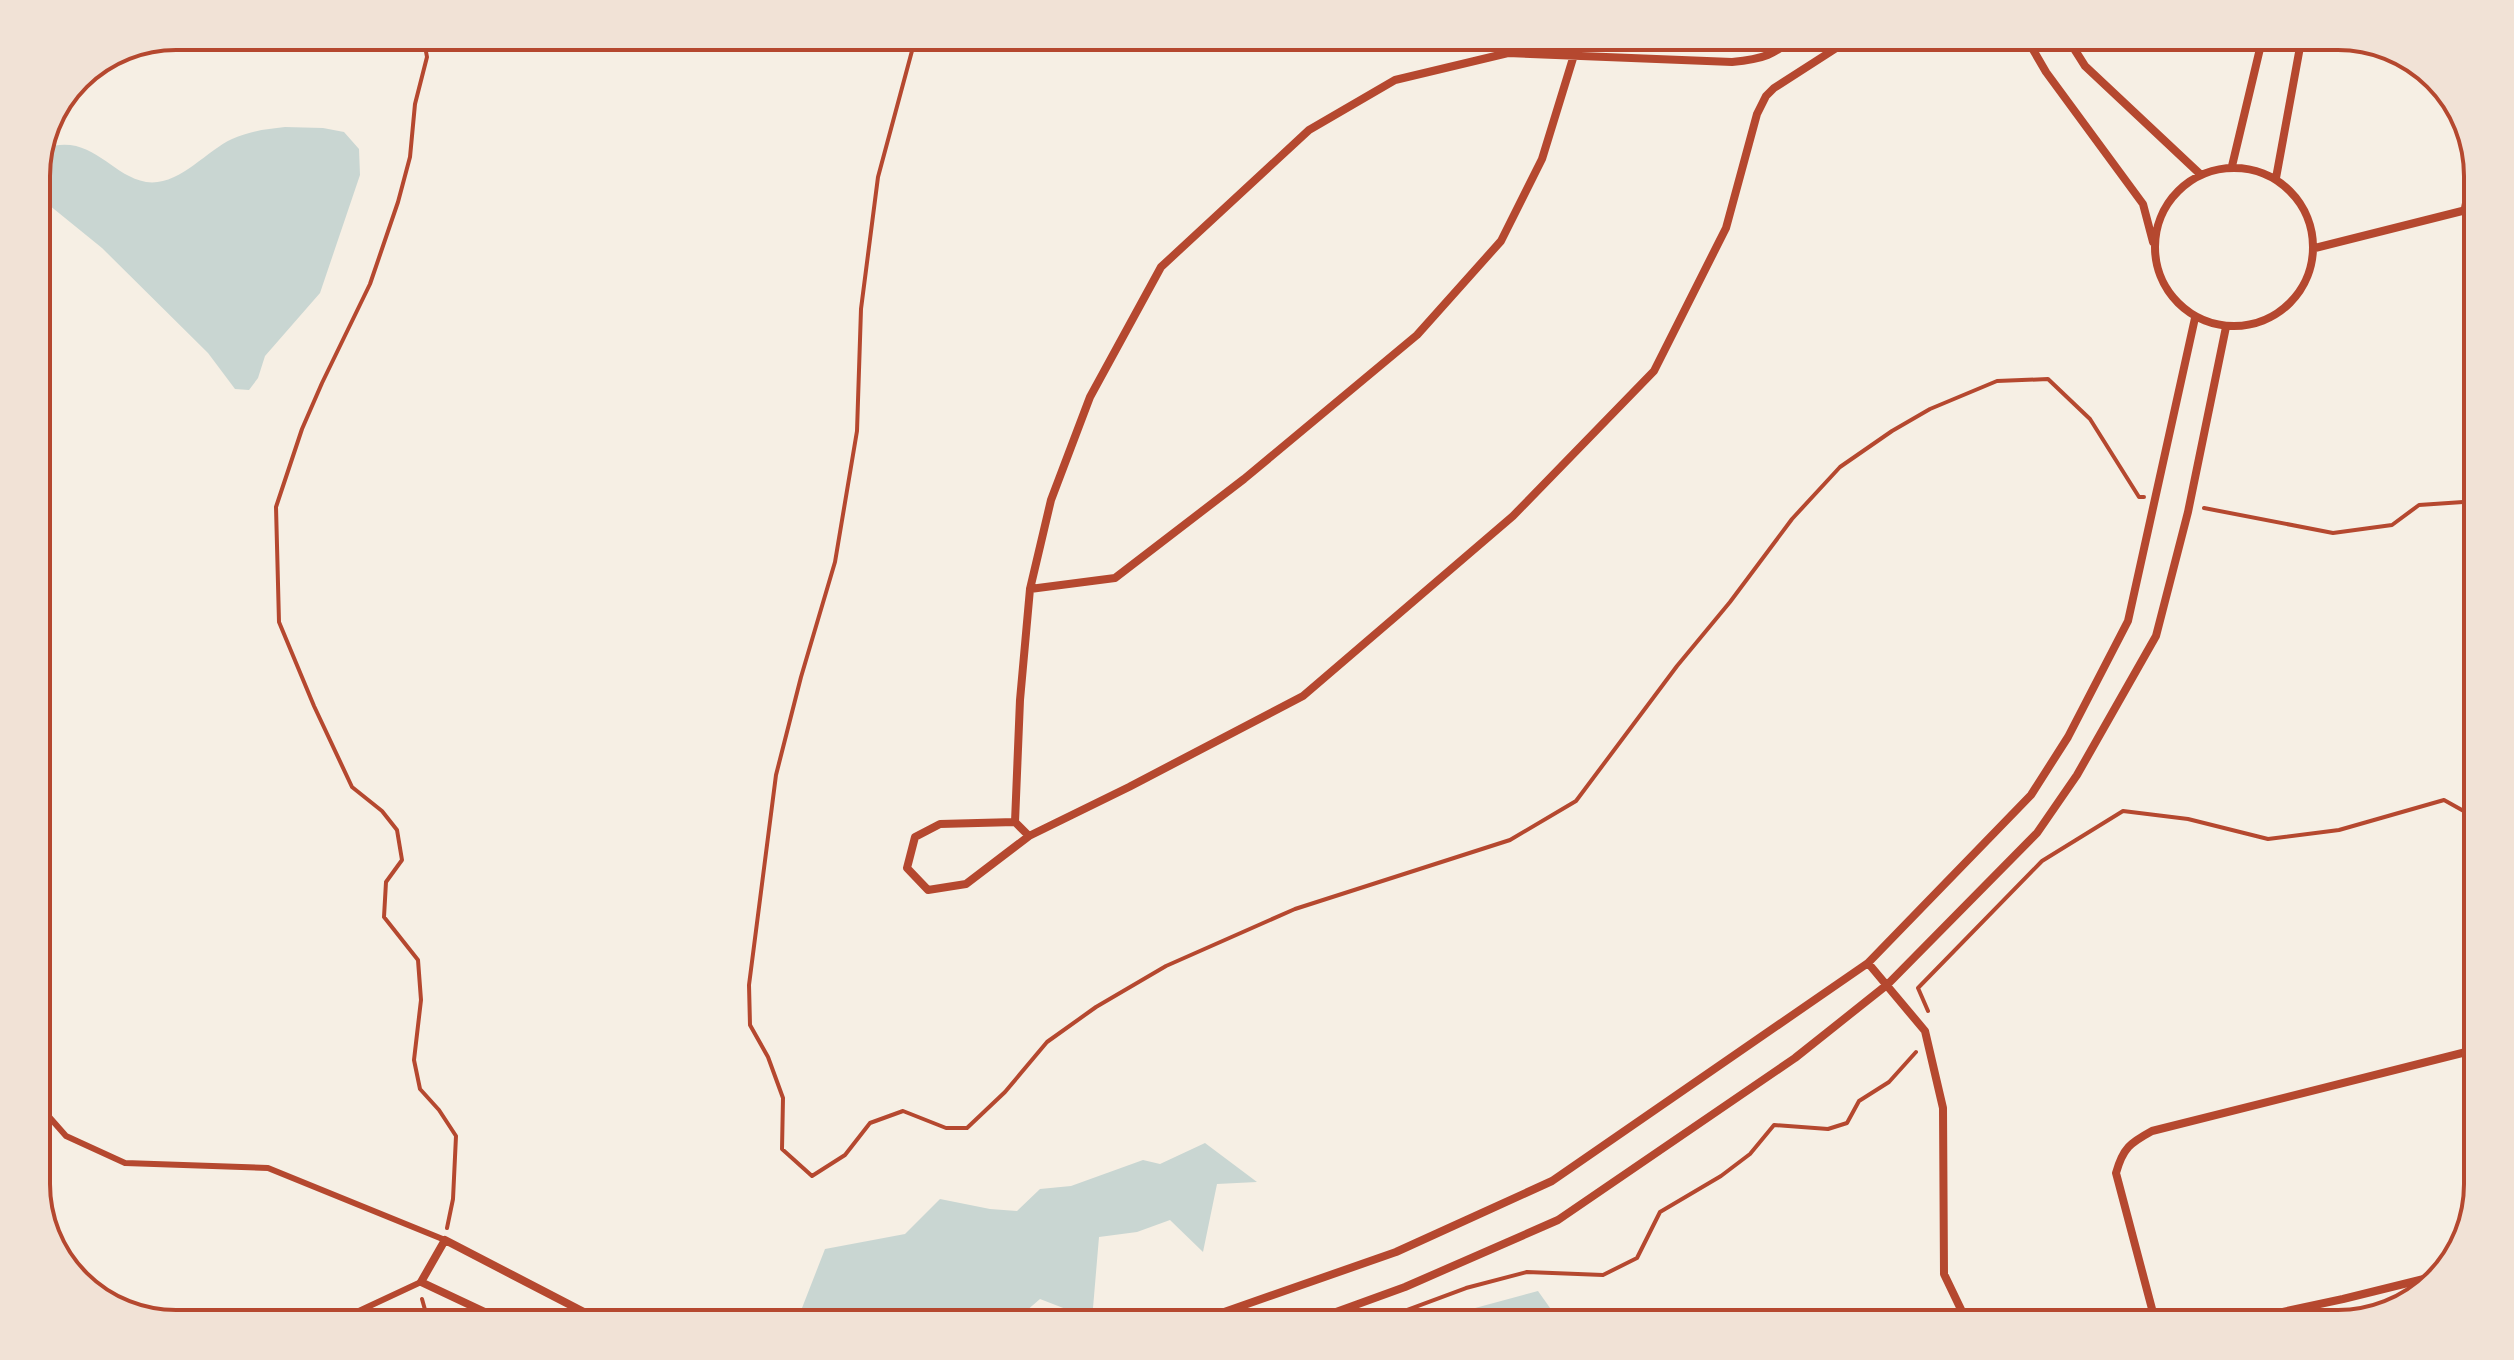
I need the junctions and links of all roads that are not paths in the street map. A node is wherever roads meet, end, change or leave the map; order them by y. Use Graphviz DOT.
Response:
graph roads {
  1 [pos="1780,50"];
  2 [pos="1833,50"];
  3 [pos="2033,50"];
  4 [pos="2075,50"];
  5 [pos="2260,50"];
  6 [pos="2299,50"];
  7 [pos="1574,55"];
  8 [pos="2232,166"];
  9 [pos="2200,174"];
  10 [pos="2276,178"];
  11 [pos="2464,208"];
  12 [pos="2153,243"];
  13 [pos="2315,248"];
  14 [pos="2195,318"];
  15 [pos="2226,327"];
  16 [pos="1030,589"];
  17 [pos="1015,822"];
  18 [pos="1029,836"];
  19 [pos="1868,963"];
  20 [pos="1888,984"];
  21 [pos="2464,1053"];
  22 [pos="50,1118"];
  23 [pos="445,1240"];
  24 [pos="2419,1280"];
  25 [pos="421,1282"];
  26 [pos="361,1310"];
  27 [pos="480,1310"];
  28 [pos="580,1310"];
  29 [pos="1230,1310"];
  30 [pos="1342,1310"];
  31 [pos="1961,1310"];
  32 [pos="2152,1310"];
  33 [pos="2292,1310"];
  1 -- 7 [label="street"];
  2 -- 18 [label="street"];
  3 -- 12 [label="street"];
  4 -- 9 [label="street"];
  5 -- 8 [label="street"];
  6 -- 10 [label="street"];
  7 -- 16 [label="street"];
  7 -- 16 [label="street"];
  8 -- 9 [label="street"];
  8 -- 10 [label="street"];
  9 -- 12 [label="street"];
  10 -- 13 [label="street"];
  11 -- 13 [label="street"];
  12 -- 14 [label="street"];
  13 -- 15 [label="street"];
  14 -- 15 [label="street"];
  14 -- 19 [label="street"];
  15 -- 20 [label="street"];
  16 -- 17 [label="street"];
  17 -- 18 [label="street"];
  17 -- 18 [label="street"];
  19 -- 20 [label="street"];
  19 -- 29 [label="street"];
  20 -- 30 [label="street"];
  20 -- 31 [label="street"];
  21 -- 32 [label="street"];
  22 -- 23 [label="lane"];
  23 -- 25 [label="street"];
  23 -- 28 [label="street"];
  24 -- 33 [label="street"];
  25 -- 26 [label="lane"];
  25 -- 27 [label="street"];
}
